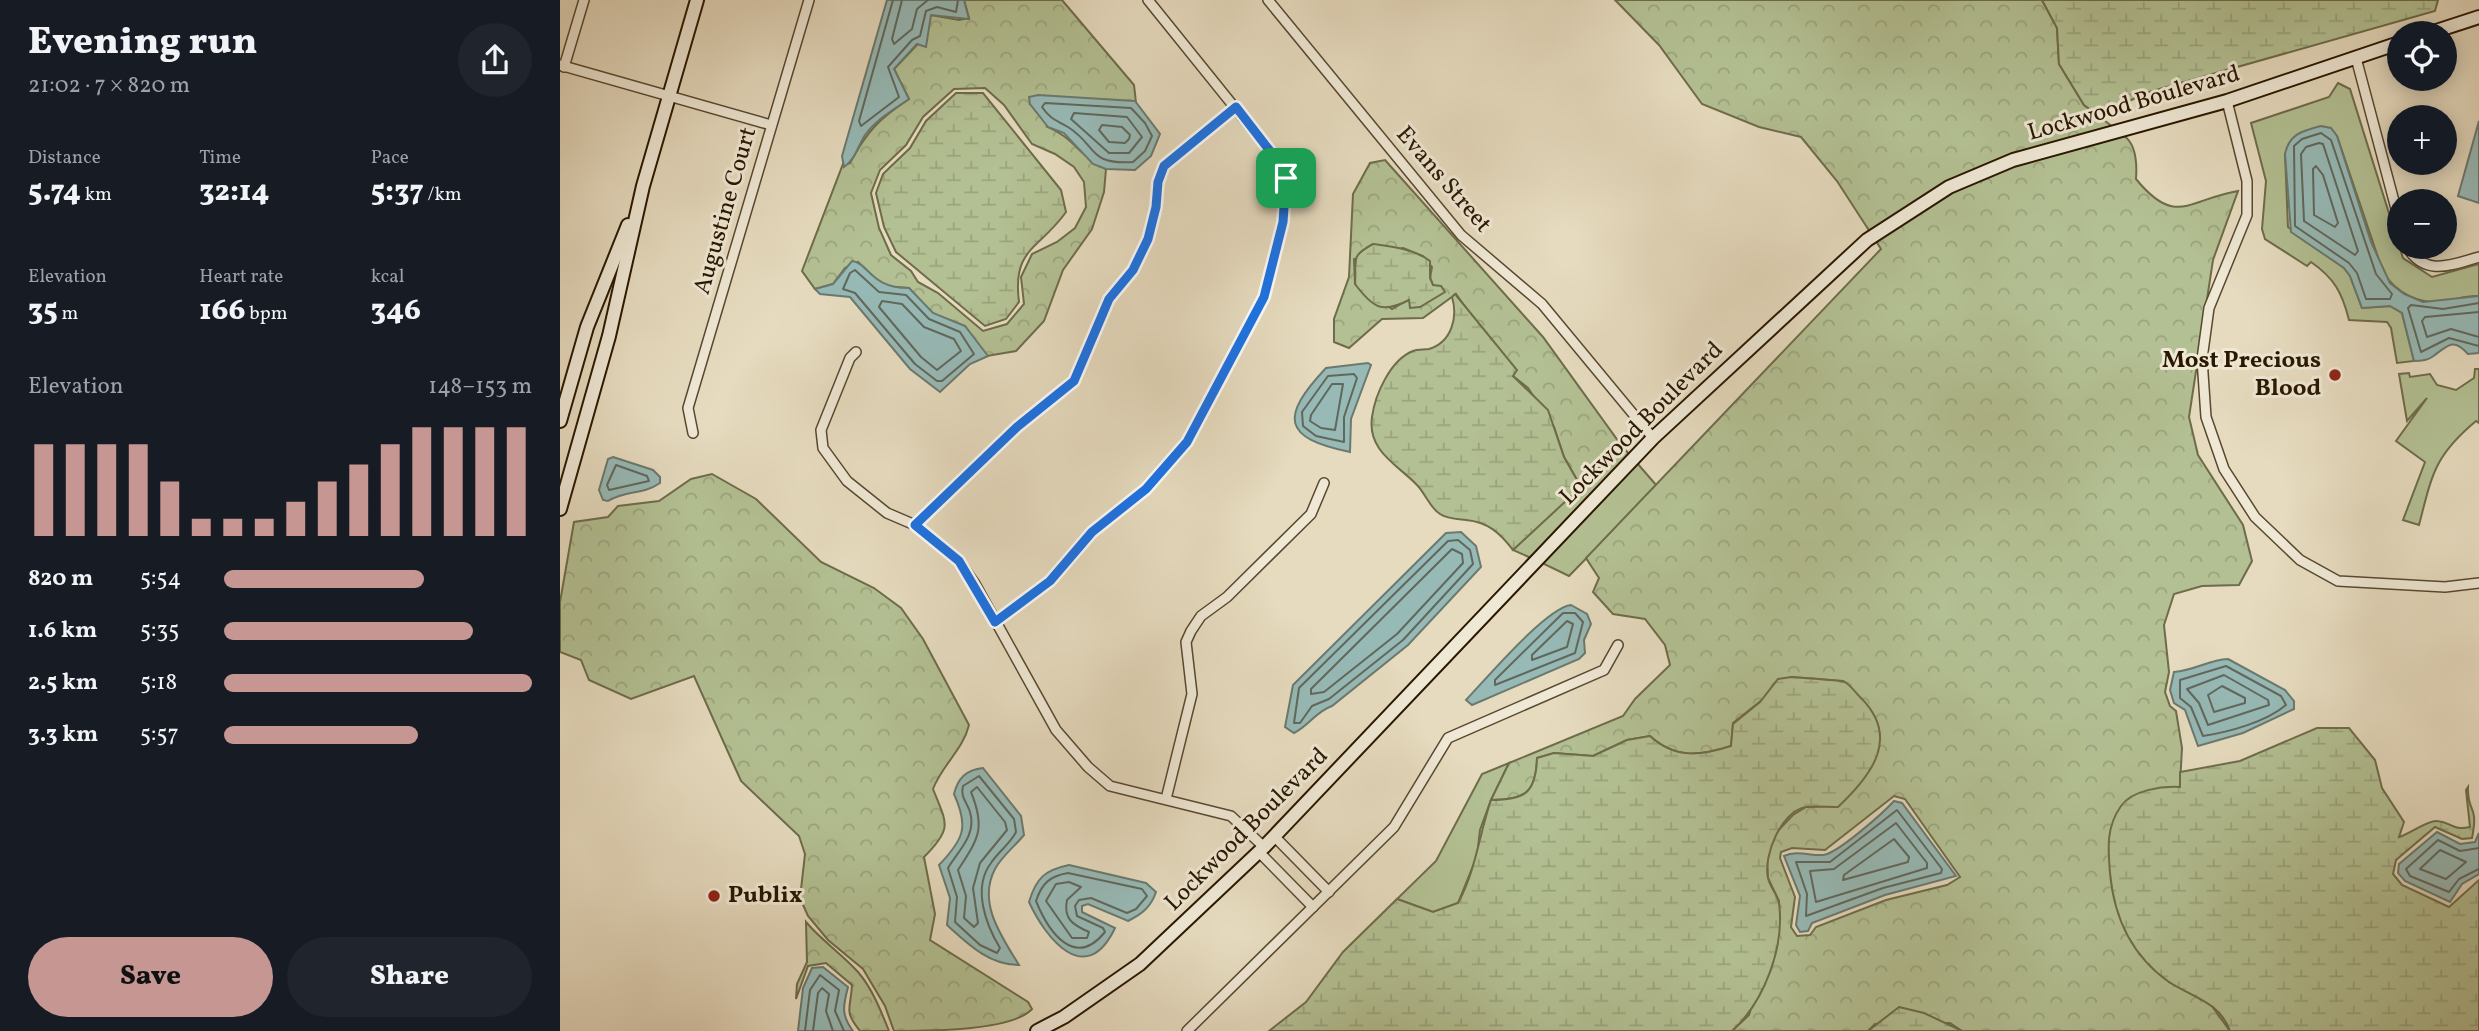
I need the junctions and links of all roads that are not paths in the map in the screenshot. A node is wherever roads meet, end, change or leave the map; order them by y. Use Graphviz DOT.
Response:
graph roads {
  1 [pos="584,0"];
  2 [pos="697,0"];
  3 [pos="809,0"];
  4 [pos="1148,0"];
  5 [pos="1268,0"];
  6 [pos="2479,17"];
  7 [pos="2457,24"];
  8 [pos="2387,47"];
  9 [pos="2356,58"];
  10 [pos="562,66"];
  11 [pos="668,94"];
  12 [pos="2227,101"];
  13 [pos="1236,107"];
  14 [pos="771,125"];
  15 [pos="643,186"];
  16 [pos="2391,189"];
  17 [pos="2479,257"];
  18 [pos="2415,259"];
  19 [pos="856,352"];
  20 [pos="560,421"];
  21 [pos="694,433"];
  22 [pos="1653,438"];
  23 [pos="1324,483"];
  24 [pos="560,509"];
  25 [pos="915,525"];
  26 [pos="2479,583"];
  27 [pos="995,622"];
  28 [pos="1618,645"];
  29 [pos="1166,799"];
  30 [pos="1274,836"];
  31 [pos="1261,850"];
  32 [pos="1329,891"];
  33 [pos="1313,907"];
  34 [pos="1037,1031"];
  35 [pos="1187,1031"];
  1 -- 10 [label="street"];
  2 -- 11 [label="street"];
  3 -- 14 [label="street, Augustine Court"];
  4 -- 13 [label="street"];
  5 -- 22 [label="street, Evans Street"];
  6 -- 7 [label="street"];
  8 -- 9 [label="street, Lockwood Boulevard"];
  9 -- 12 [label="street, Lockwood Boulevard"];
  9 -- 16 [label="street"];
  10 -- 11 [label="street"];
  11 -- 14 [label="street"];
  11 -- 15 [label="street"];
  12 -- 22 [label="street, Lockwood Boulevard"];
  12 -- 26 [label="street"];
  13 -- 25 [label="street"];
  13 -- 27 [label="street"];
  14 -- 21 [label="street, Augustine Court"];
  15 -- 20 [label="street"];
  15 -- 24 [label="street"];
  17 -- 18 [label="street"];
  19 -- 25 [label="street"];
  22 -- 30 [label="street, Lockwood Boulevard"];
  23 -- 29 [label="street"];
  25 -- 27 [label="street"];
  27 -- 29 [label="street"];
  28 -- 32 [label="street"];
  29 -- 31 [label="street"];
  30 -- 31 [label="street, Lockwood Boulevard"];
  30 -- 32 [label="street"];
  31 -- 33 [label="street"];
  31 -- 34 [label="street, Lockwood Boulevard"];
  32 -- 33 [label="street"];
  33 -- 35 [label="street"];
}
